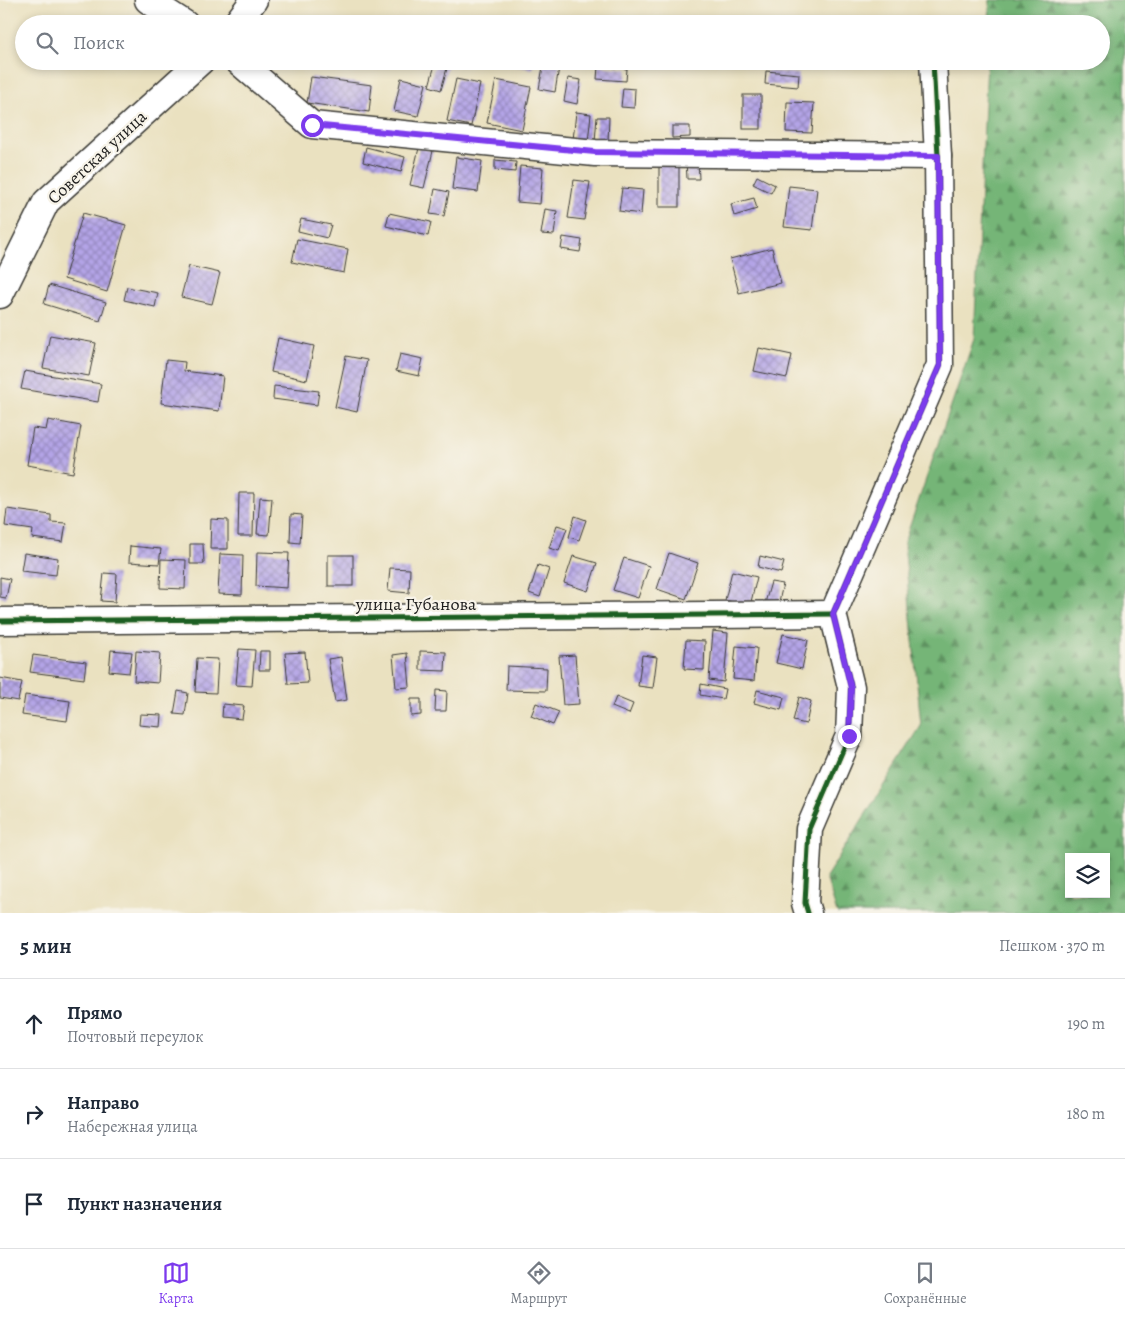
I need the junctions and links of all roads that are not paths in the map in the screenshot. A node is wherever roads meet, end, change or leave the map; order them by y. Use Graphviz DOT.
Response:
graph roads {
  1 [pos="148,0"];
  2 [pos="254,0"];
  3 [pos="171,15"];
  4 [pos="243,15"];
  5 [pos="191,70"];
  6 [pos="248,70"];
  7 [pos="933,70"];
  8 [pos="938,156"];
  9 [pos="0,295"];
  10 [pos="833,614"];
  11 [pos="0,621"];
  12 [pos="808,913"];
  1 -- 3 [label="street"];
  2 -- 4 [label="street"];
  5 -- 9 [label="street, Советская улица"];
  6 -- 8 [label="street"];
  7 -- 8 [label="street"];
  8 -- 10 [label="street"];
  10 -- 11 [label="street, улица Губанова"];
  10 -- 12 [label="street"];
}
